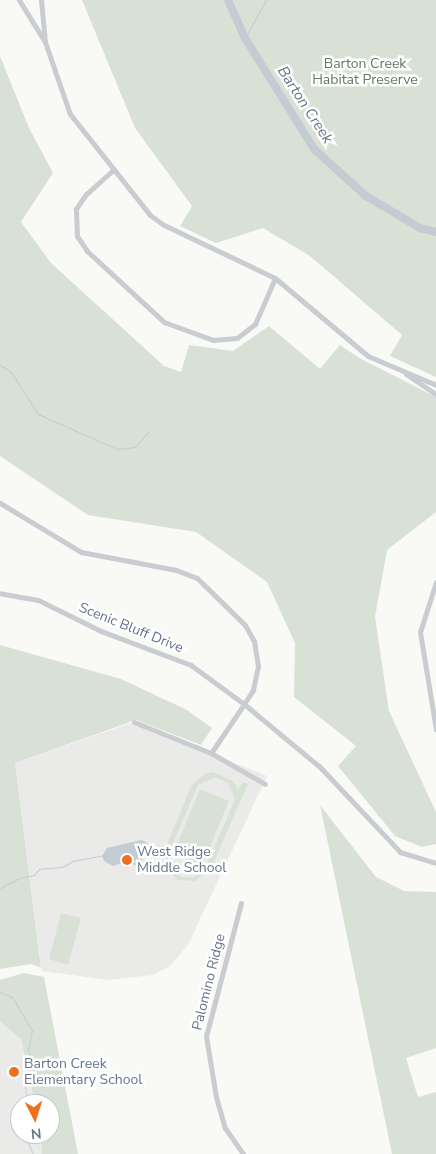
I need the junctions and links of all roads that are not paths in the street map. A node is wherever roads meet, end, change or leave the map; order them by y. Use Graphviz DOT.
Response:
graph roads {
  1 [pos="41,0"];
  2 [pos="22,1"];
  3 [pos="45,42"];
  4 [pos="113,170"];
  5 [pos="275,278"];
  6 [pos="393,365"];
  7 [pos="436,384"];
  8 [pos="436,394"];
  9 [pos="0,503"];
  10 [pos="436,582"];
  11 [pos="0,594"];
  12 [pos="244,704"];
  13 [pos="134,722"];
  14 [pos="436,730"];
  15 [pos="211,753"];
  16 [pos="265,784"];
  17 [pos="436,863"];
  18 [pos="241,903"];
  19 [pos="244,1154"];
  1 -- 3 [label="street"];
  2 -- 3 [label="street"];
  3 -- 4 [label="street"];
  4 -- 5 [label="street"];
  4 -- 5 [label="street"];
  5 -- 6 [label="street"];
  6 -- 7 [label="street"];
  6 -- 8 [label="street"];
  9 -- 12 [label="street"];
  10 -- 14 [label="street"];
  11 -- 12 [label="street, Scenic Bluff Drive"];
  12 -- 15 [label="street"];
  12 -- 17 [label="street, Scenic Bluff Drive"];
  13 -- 15 [label="street"];
  15 -- 16 [label="street"];
  18 -- 19 [label="street, Palomino Ridge"];
}
